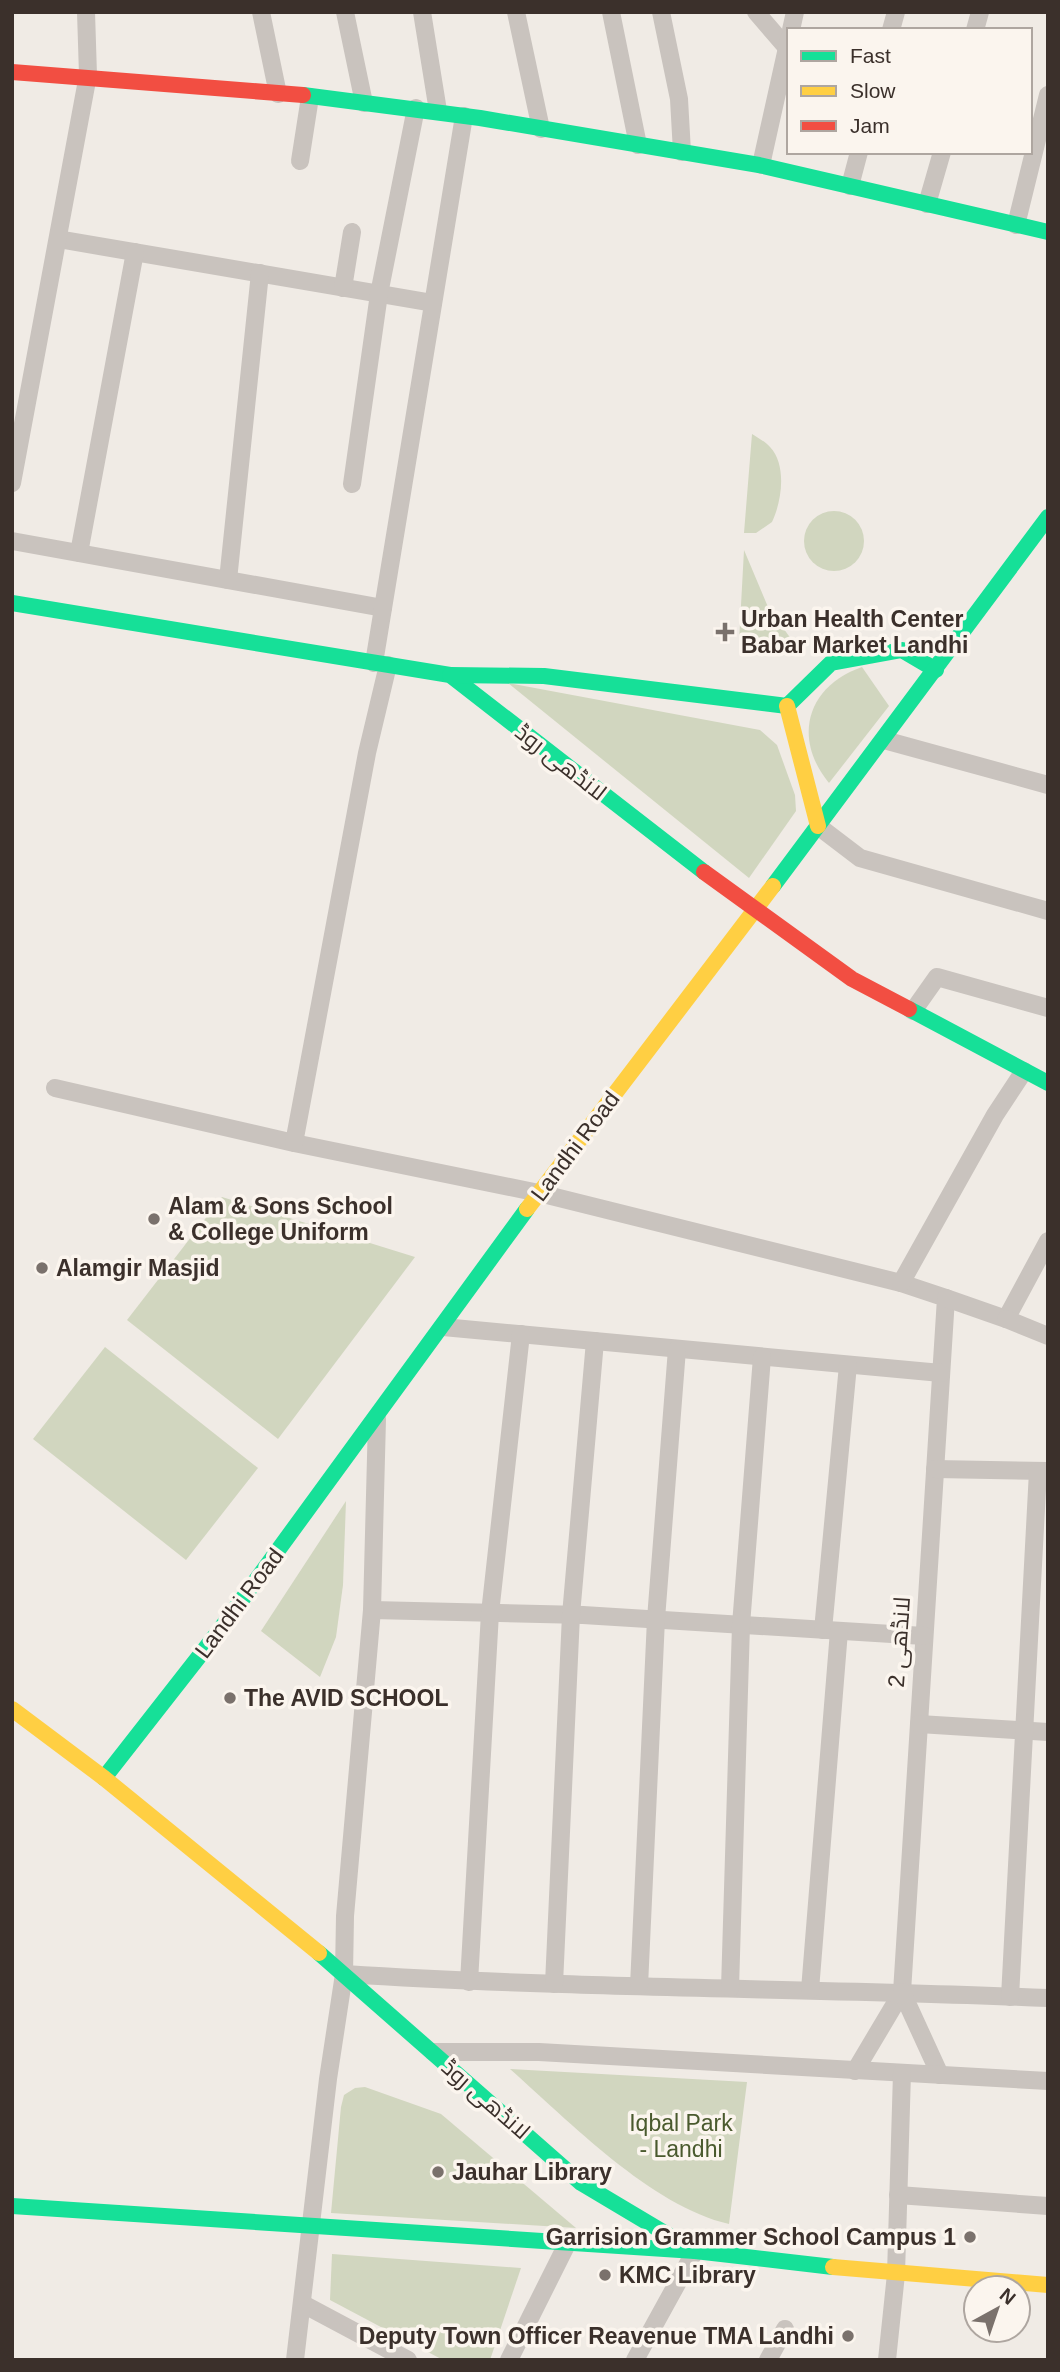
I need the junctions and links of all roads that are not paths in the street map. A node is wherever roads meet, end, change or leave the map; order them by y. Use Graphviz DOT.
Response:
graph roads {
  1 [pos="86,12"];
  2 [pos="261,12"];
  3 [pos="345,12"];
  4 [pos="422,12"];
  5 [pos="516,12"];
  6 [pos="611,12"];
  7 [pos="661,12"];
  8 [pos="756,12"];
  9 [pos="787,37"];
  10 [pos="787,48"];
  11 [pos="12,72"];
  12 [pos="89,75"];
  13 [pos="278,94"];
  14 [pos="1048,95"];
  15 [pos="310,97"];
  16 [pos="364,103"];
  17 [pos="416,108"];
  18 [pos="438,111"];
  19 [pos="464,116"];
  20 [pos="541,128"];
  21 [pos="638,145"];
  22 [pos="682,152"];
  23 [pos="858,154"];
  24 [pos="941,154"];
  25 [pos="300,161"];
  26 [pos="761,165"];
  27 [pos="850,186"];
  28 [pos="927,204"];
  29 [pos="1016,225"];
  30 [pos="352,232"];
  31 [pos="1048,232"];
  32 [pos="58,239"];
  33 [pos="135,252"];
  34 [pos="260,273"];
  35 [pos="343,288"];
  36 [pos="379,294"];
  37 [pos="433,303"];
  38 [pos="12,483"];
  39 [pos="352,484"];
  40 [pos="1048,517"];
  41 [pos="12,541"];
  42 [pos="79,553"];
  43 [pos="228,580"];
  44 [pos="12,603"];
  45 [pos="383,608"];
  46 [pos="381,664"];
  47 [pos="936,670"];
  48 [pos="450,675"];
  49 [pos="787,706"];
  50 [pos="884,740"];
  51 [pos="1048,785"];
  52 [pos="818,825"];
  53 [pos="753,910"];
  54 [pos="1048,911"];
  55 [pos="1048,1008"];
  56 [pos="913,1011"];
  57 [pos="1024,1071"];
  58 [pos="1048,1083"];
  59 [pos="55,1088"];
  60 [pos="294,1143"];
  61 [pos="540,1193"];
  62 [pos="1048,1241"];
  63 [pos="901,1283"];
  64 [pos="945,1297"];
  65 [pos="1006,1319"];
  66 [pos="443,1327"];
  67 [pos="521,1334"];
  68 [pos="1048,1336"];
  69 [pos="595,1341"];
  70 [pos="677,1349"];
  71 [pos="762,1357"];
  72 [pos="848,1365"];
  73 [pos="941,1373"];
  74 [pos="377,1419"];
  75 [pos="935,1469"];
  76 [pos="1043,1471"];
  77 [pos="372,1610"];
  78 [pos="490,1613"];
  79 [pos="571,1615"];
  80 [pos="656,1619"];
  81 [pos="741,1625"];
  82 [pos="831,1630"];
  83 [pos="924,1636"];
  84 [pos="12,1709"];
  85 [pos="919,1724"];
  86 [pos="1023,1731"];
  87 [pos="1048,1732"];
  88 [pos="104,1777"];
  89 [pos="344,1974"];
  90 [pos="469,1982"];
  91 [pos="554,1984"];
  92 [pos="639,1986"];
  93 [pos="730,1988"];
  94 [pos="810,1990"];
  95 [pos="902,1992"];
  96 [pos="1010,1997"];
  97 [pos="1048,1998"];
  98 [pos="433,2052"];
  99 [pos="855,2071"];
  100 [pos="902,2073"];
  101 [pos="940,2075"];
  102 [pos="1048,2081"];
  103 [pos="898,2195"];
  104 [pos="12,2206"];
  105 [pos="1048,2206"];
  106 [pos="313,2225"];
  107 [pos="568,2242"];
  108 [pos="695,2251"];
  109 [pos="896,2274"];
  110 [pos="1048,2285"];
  111 [pos="303,2304"];
  112 [pos="785,2329"];
  113 [pos="295,2360"];
  114 [pos="408,2360"];
  115 [pos="509,2360"];
  116 [pos="635,2360"];
  117 [pos="768,2360"];
  118 [pos="887,2360"];
  1 -- 12 [label="street"];
  2 -- 13 [label="street"];
  3 -- 16 [label="street"];
  4 -- 18 [label="street"];
  5 -- 20 [label="street"];
  6 -- 21 [label="street"];
  7 -- 22 [label="street"];
  8 -- 9 [label="street"];
  10 -- 26 [label="street"];
  11 -- 12 [label="street"];
  12 -- 13 [label="street"];
  12 -- 32 [label="street"];
  13 -- 15 [label="street"];
  14 -- 29 [label="street"];
  15 -- 16 [label="street"];
  15 -- 25 [label="street"];
  16 -- 17 [label="street"];
  17 -- 18 [label="street"];
  17 -- 36 [label="street"];
  18 -- 19 [label="street"];
  19 -- 20 [label="street"];
  19 -- 37 [label="street"];
  20 -- 21 [label="street"];
  21 -- 22 [label="street"];
  22 -- 26 [label="street"];
  23 -- 27 [label="street"];
  24 -- 28 [label="street"];
  26 -- 27 [label="street"];
  27 -- 28 [label="street"];
  28 -- 29 [label="street"];
  29 -- 31 [label="street"];
  30 -- 35 [label="street"];
  32 -- 33 [label="street"];
  32 -- 38 [label="street"];
  33 -- 34 [label="street"];
  33 -- 42 [label="street"];
  34 -- 35 [label="street"];
  34 -- 43 [label="street"];
  35 -- 36 [label="street"];
  36 -- 37 [label="street"];
  36 -- 39 [label="street"];
  37 -- 45 [label="street"];
  40 -- 47 [label="street, Landhi Road"];
  41 -- 42 [label="street"];
  42 -- 43 [label="street"];
  43 -- 45 [label="street"];
  44 -- 46 [label="street, لانڈھی روڈ"];
  45 -- 46 [label="street"];
  46 -- 48 [label="street, لانڈھی روڈ"];
  46 -- 60 [label="street"];
  47 -- 49 [label="street"];
  47 -- 50 [label="street, Landhi Road"];
  48 -- 49 [label="street"];
  48 -- 53 [label="street, لانڈھی روڈ"];
  49 -- 52 [label="street"];
  50 -- 51 [label="street"];
  50 -- 52 [label="street, Landhi Road"];
  52 -- 53 [label="street, Landhi Road"];
  52 -- 54 [label="street"];
  53 -- 56 [label="street, لانڈھی روڈ"];
  53 -- 61 [label="street, Landhi Road"];
  55 -- 56 [label="street"];
  56 -- 57 [label="street, لانڈھی روڈ"];
  57 -- 58 [label="street, لانڈھی روڈ"];
  57 -- 63 [label="street"];
  59 -- 60 [label="street"];
  60 -- 61 [label="street"];
  61 -- 63 [label="street"];
  61 -- 66 [label="street, Landhi Road"];
  62 -- 65 [label="street"];
  63 -- 64 [label="street"];
  64 -- 65 [label="street"];
  64 -- 73 [label="street, لانڈھی 2"];
  65 -- 68 [label="street"];
  66 -- 67 [label="street"];
  66 -- 74 [label="street, Landhi Road"];
  67 -- 69 [label="street"];
  67 -- 78 [label="street"];
  69 -- 70 [label="street"];
  69 -- 79 [label="street"];
  70 -- 71 [label="street"];
  70 -- 80 [label="street"];
  71 -- 72 [label="street"];
  71 -- 81 [label="street"];
  72 -- 73 [label="street"];
  72 -- 82 [label="street"];
  73 -- 75 [label="street, لانڈھی 2"];
  74 -- 77 [label="street"];
  74 -- 88 [label="street, Landhi Road"];
  75 -- 76 [label="street"];
  75 -- 83 [label="street, لانڈھی 2"];
  76 -- 86 [label="street"];
  77 -- 78 [label="street"];
  77 -- 89 [label="street"];
  78 -- 79 [label="street"];
  78 -- 90 [label="street"];
  79 -- 80 [label="street"];
  79 -- 91 [label="street"];
  80 -- 81 [label="street"];
  80 -- 92 [label="street"];
  81 -- 82 [label="street"];
  81 -- 93 [label="street"];
  82 -- 83 [label="street"];
  82 -- 94 [label="street"];
  83 -- 85 [label="street, لانڈھی 2"];
  84 -- 88 [label="street, لانڈھی روڈ"];
  85 -- 86 [label="street"];
  85 -- 95 [label="street, لانڈھی 2"];
  86 -- 87 [label="street"];
  86 -- 96 [label="street"];
  88 -- 89 [label="street, لانڈھی روڈ"];
  89 -- 90 [label="street"];
  89 -- 98 [label="street, لانڈھی روڈ"];
  89 -- 106 [label="street"];
  90 -- 91 [label="street"];
  91 -- 92 [label="street"];
  92 -- 93 [label="street"];
  93 -- 94 [label="street"];
  94 -- 95 [label="street"];
  95 -- 96 [label="street"];
  95 -- 99 [label="street"];
  95 -- 101 [label="street"];
  96 -- 97 [label="street"];
  98 -- 99 [label="street"];
  98 -- 108 [label="street, لانڈھی روڈ"];
  99 -- 100 [label="street"];
  100 -- 101 [label="street"];
  100 -- 103 [label="street"];
  101 -- 102 [label="street"];
  103 -- 105 [label="street"];
  103 -- 109 [label="street"];
  104 -- 106 [label="street"];
  106 -- 107 [label="street"];
  106 -- 111 [label="street"];
  107 -- 108 [label="street"];
  107 -- 115 [label="street"];
  108 -- 109 [label="street, لانڈھی روڈ"];
  108 -- 116 [label="street"];
  109 -- 110 [label="street, لانڈھی روڈ"];
  109 -- 118 [label="street"];
  111 -- 113 [label="street"];
  111 -- 114 [label="street"];
  112 -- 117 [label="street"];
}
